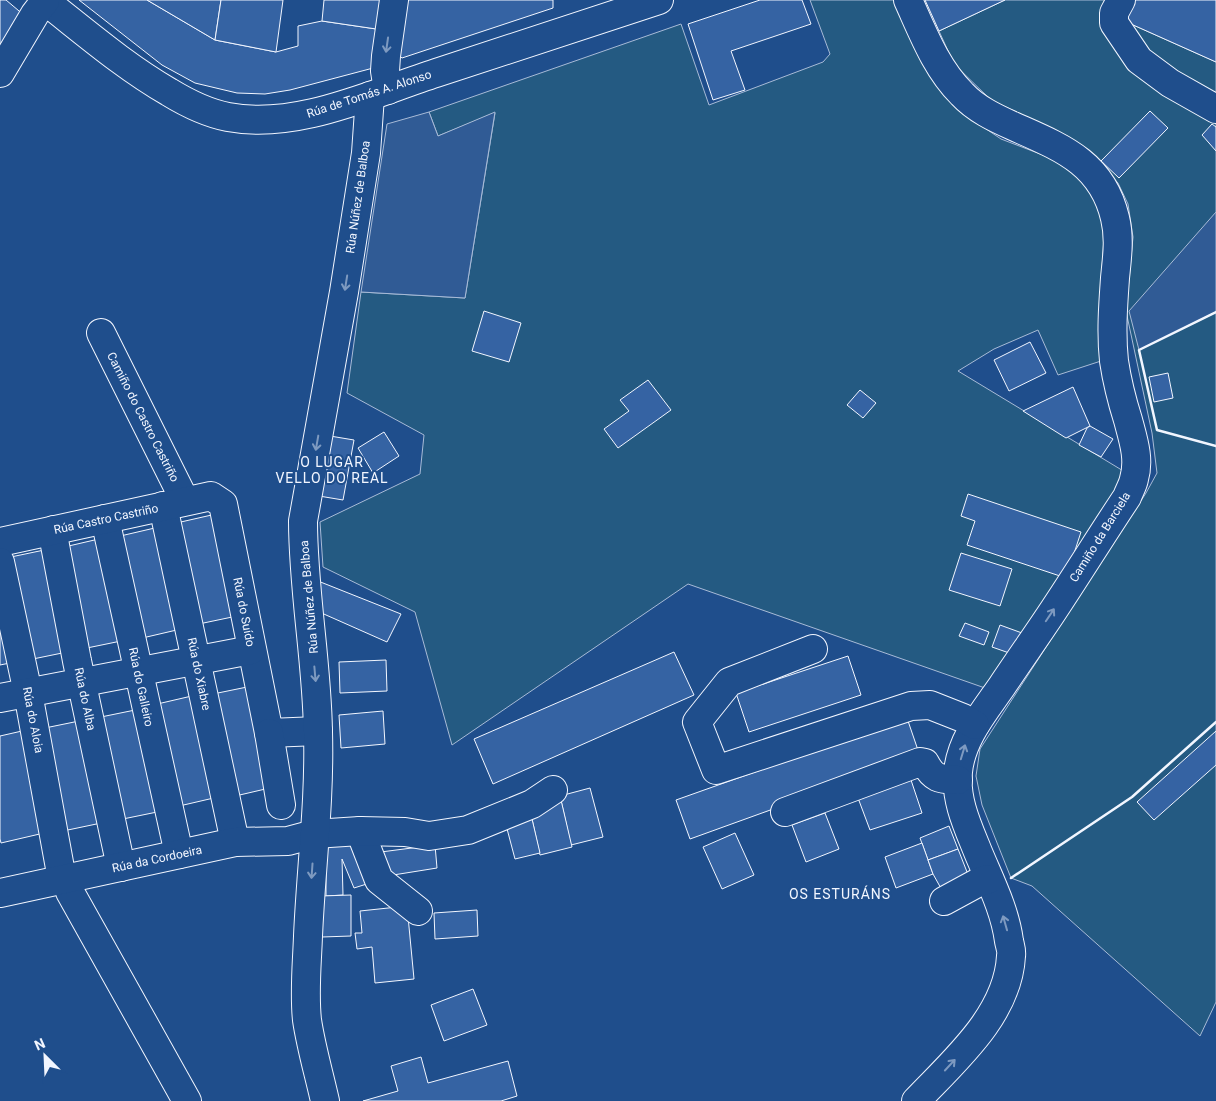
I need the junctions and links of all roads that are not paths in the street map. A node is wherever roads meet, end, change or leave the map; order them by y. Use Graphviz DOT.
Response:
graph roads {
  1 [pos="45,0"];
  2 [pos="394,0"];
  3 [pos="659,0"];
  4 [pos="908,0"];
  5 [pos="1121,0"];
  6 [pos="0,73"];
  7 [pos="379,93"];
  8 [pos="1216,109"];
  9 [pos="101,332"];
  10 [pos="186,501"];
  11 [pos="105,519"];
  12 [pos="54,530"];
  13 [pos="0,542"];
  14 [pos="0,562"];
  15 [pos="251,650"];
  16 [pos="813,650"];
  17 [pos="196,660"];
  18 [pos="138,672"];
  19 [pos="82,682"];
  20 [pos="28,693"];
  21 [pos="0,698"];
  22 [pos="975,724"];
  23 [pos="318,731"];
  24 [pos="269,733"];
  25 [pos="958,780"];
  26 [pos="553,790"];
  27 [pos="282,805"];
  28 [pos="785,812"];
  29 [pos="360,830"];
  30 [pos="314,834"];
  31 [pos="235,842"];
  32 [pos="178,854"];
  33 [pos="121,867"];
  34 [pos="65,879"];
  35 [pos="989,879"];
  36 [pos="0,893"];
  37 [pos="944,901"];
  38 [pos="418,911"];
  39 [pos="187,1101"];
  40 [pos="325,1101"];
  41 [pos="916,1101"];
  1 -- 6 [label="street"];
  1 -- 7 [label="street, Rúa de Tomás A. Alonso"];
  2 -- 7 [label="street, Rúa Núñez de Balboa, one-way"];
  3 -- 7 [label="street, Rúa de Tomás A. Alonso"];
  22 -- 4 [label="street, Camiño da Barciela, one-way"];
  5 -- 8 [label="street"];
  7 -- 23 [label="street, Rúa Núñez de Balboa, one-way"];
  9 -- 10 [label="street, Camiño do Castro Castriño"];
  10 -- 11 [label="street, Rúa Castro Castriño"];
  10 -- 15 [label="street, Rúa do Suído"];
  10 -- 17 [label="street, Rúa do Xiabre"];
  11 -- 12 [label="street, Rúa Castro Castriño"];
  11 -- 18 [label="street, Rúa do Galleiro"];
  12 -- 13 [label="street, Rúa Castro Castriño"];
  12 -- 19 [label="street, Rúa do Alba"];
  14 -- 20 [label="street, Rúa do Aloia"];
  15 -- 17 [label="street"];
  15 -- 24 [label="street, Rúa do Suído"];
  16 -- 22 [label="street"];
  17 -- 18 [label="street"];
  17 -- 31 [label="street, Rúa do Xiabre"];
  18 -- 19 [label="street"];
  18 -- 32 [label="street, Rúa do Galleiro"];
  19 -- 20 [label="street"];
  19 -- 33 [label="street, Rúa do Alba"];
  20 -- 21 [label="street"];
  20 -- 34 [label="street, Rúa do Aloia"];
  25 -- 22 [label="street, Camiño da Barciela, one-way"];
  23 -- 24 [label="street"];
  23 -- 30 [label="street, Rúa Núñez de Balboa"];
  24 -- 27 [label="street, Rúa do Suído"];
  25 -- 28 [label="street"];
  25 -- 35 [label="street, Camiño da Barciela"];
  26 -- 29 [label="street, Rúa da Cordoeira"];
  29 -- 30 [label="street, Rúa da Cordoeira"];
  29 -- 38 [label="street"];
  30 -- 31 [label="street, Rúa da Cordoeira"];
  30 -- 40 [label="street, Rúa Núñez de Balboa, one-way"];
  31 -- 32 [label="street, Rúa da Cordoeira"];
  32 -- 33 [label="street, Rúa da Cordoeira"];
  33 -- 34 [label="street, Rúa da Cordoeira"];
  34 -- 36 [label="street, Rúa da Cordoeira"];
  34 -- 39 [label="street, Rúa do Aloia"];
  35 -- 37 [label="street"];
  41 -- 35 [label="street, Camiño da Barciela, one-way"];
}
